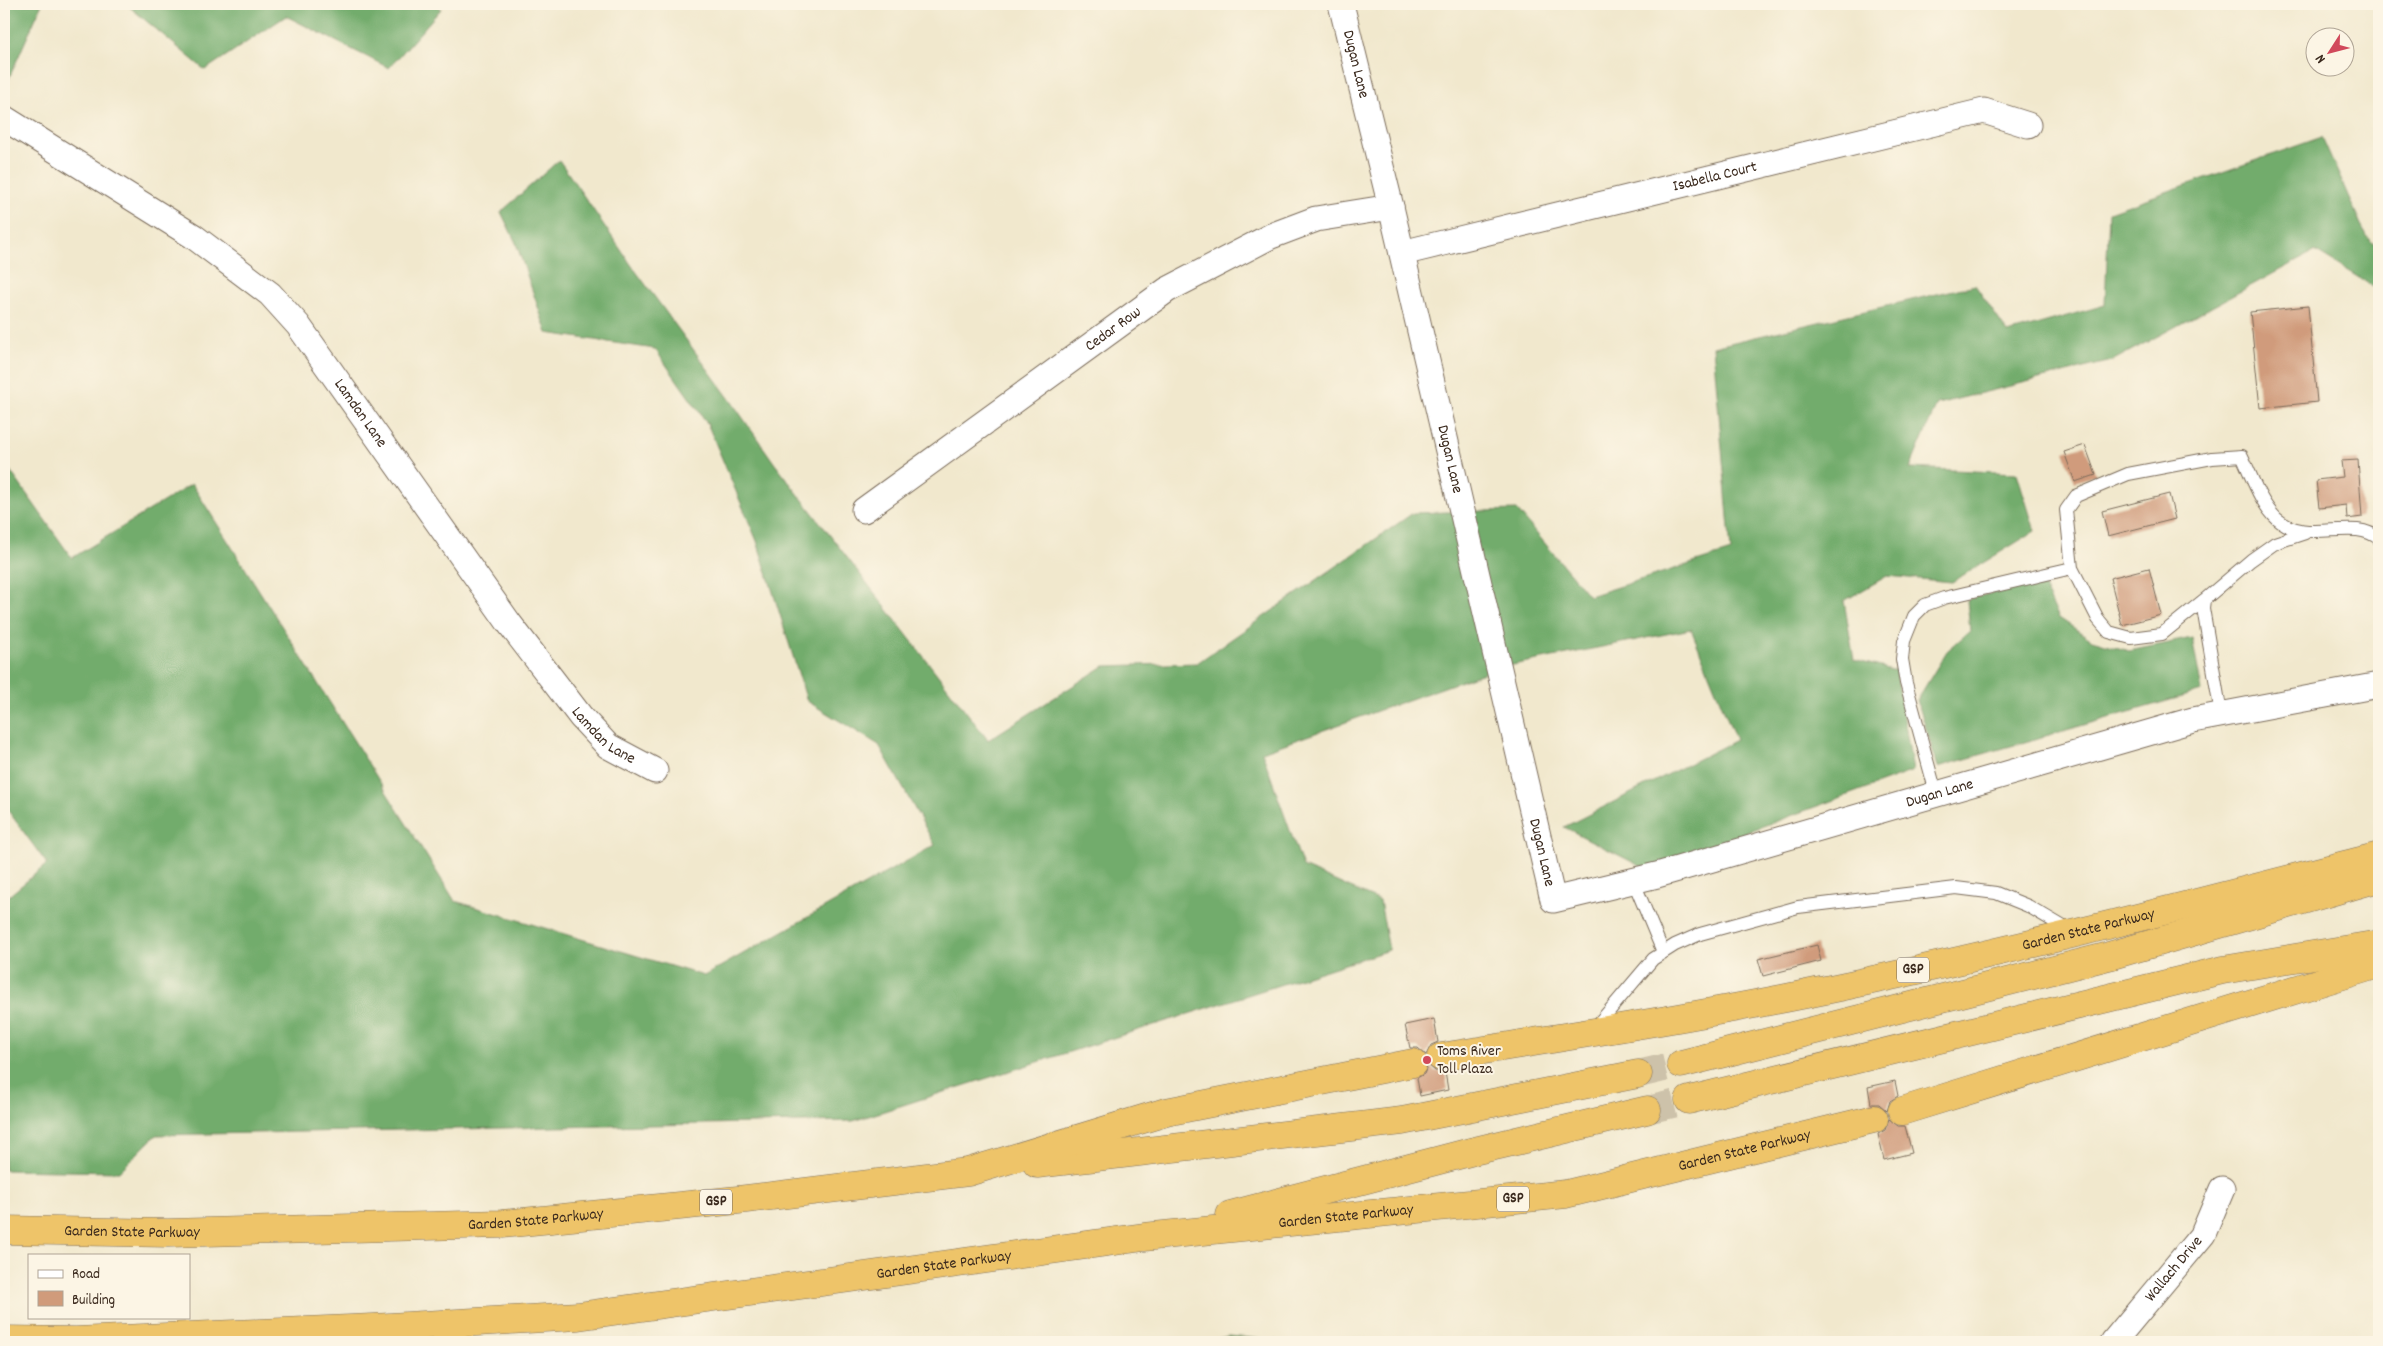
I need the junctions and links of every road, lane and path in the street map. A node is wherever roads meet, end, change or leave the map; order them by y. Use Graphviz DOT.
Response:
graph roads {
  1 [pos="1341,4"];
  2 [pos="4,118"];
  3 [pos="2028,125"];
  4 [pos="1391,207"];
  5 [pos="1402,253"];
  6 [pos="864,510"];
  7 [pos="2305,533"];
  8 [pos="2379,539"];
  9 [pos="2072,568"];
  10 [pos="2204,600"];
  11 [pos="2379,685"];
  12 [pos="2221,714"];
  13 [pos="655,771"];
  14 [pos="1936,793"];
  15 [pos="2379,856"];
  16 [pos="2379,878"];
  17 [pos="1633,880"];
  18 [pos="2074,933"];
  19 [pos="2379,944"];
  20 [pos="1663,952"];
  21 [pos="2379,964"];
  22 [pos="1590,1033"];
  23 [pos="1441,1057"];
  24 [pos="1413,1062"];
  25 [pos="1681,1064"];
  26 [pos="1638,1074"];
  27 [pos="1690,1100"];
  28 [pos="1646,1110"];
  29 [pos="1902,1111"];
  30 [pos="1874,1118"];
  31 [pos="968,1172"];
  32 [pos="2222,1189"];
  33 [pos="4,1230"];
  34 [pos="1144,1237"];
  35 [pos="4,1340"];
  36 [pos="2114,1342"];
  1 -- 4 [label="street, Dugan Lane"];
  2 -- 13 [label="street, Lamdan Lane"];
  3 -- 5 [label="street, Isabella Court"];
  4 -- 5 [label="street, Dugan Lane"];
  4 -- 6 [label="street, Cedar Row"];
  5 -- 17 [label="street, Dugan Lane"];
  7 -- 8 [label="lane"];
  7 -- 9 [label="lane"];
  7 -- 10 [label="lane"];
  9 -- 10 [label="lane"];
  9 -- 14 [label="lane"];
  10 -- 12 [label="lane"];
  11 -- 12 [label="street, Dugan Lane"];
  12 -- 14 [label="street, Dugan Lane"];
  14 -- 17 [label="street, Dugan Lane"];
  15 -- 18 [label="highway, Garden State Parkway / GSP"];
  16 -- 25 [label="highway"];
  17 -- 20 [label="lane"];
  18 -- 20 [label="lane"];
  18 -- 22 [label="highway, Garden State Parkway / GSP"];
  19 -- 27 [label="highway"];
  20 -- 22 [label="lane"];
  21 -- 29 [label="highway"];
  22 -- 23 [label="highway, Garden State Parkway / GSP"];
  24 -- 31 [label="highway, Garden State Parkway / GSP"];
  26 -- 31 [label="highway"];
  28 -- 34 [label="highway"];
  30 -- 34 [label="highway, Garden State Parkway / GSP"];
  31 -- 33 [label="highway, Garden State Parkway / GSP"];
  32 -- 36 [label="street, Wallach Drive"];
  34 -- 35 [label="highway, Garden State Parkway / GSP"];
}
